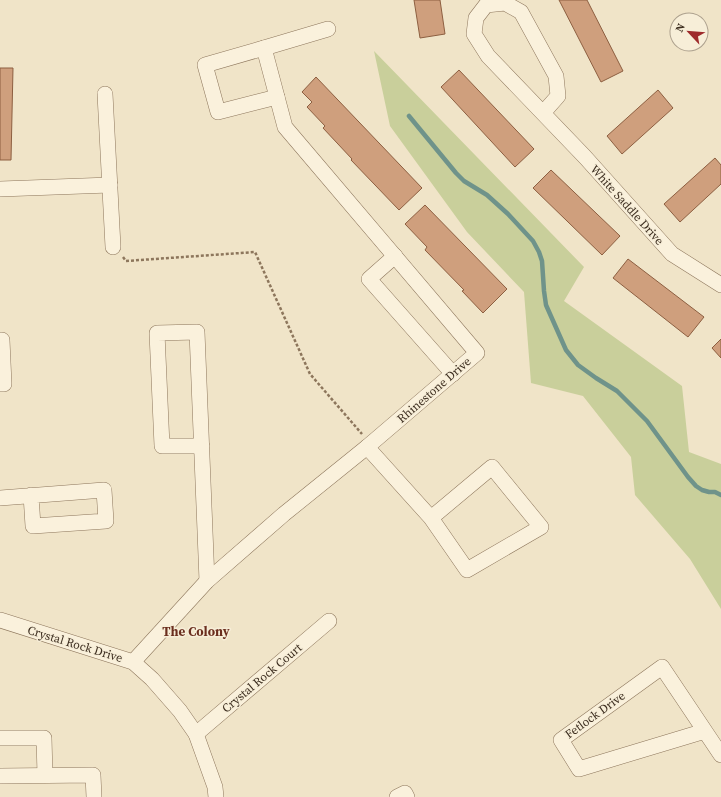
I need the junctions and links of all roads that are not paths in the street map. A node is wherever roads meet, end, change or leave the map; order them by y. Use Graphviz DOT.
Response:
graph roads {
  1 [pos="328,29"];
  2 [pos="264,48"];
  3 [pos="105,94"];
  4 [pos="277,97"];
  5 [pos="543,113"];
  6 [pos="110,185"];
  7 [pos="0,189"];
  8 [pos="113,247"];
  9 [pos="395,256"];
  10 [pos="721,285"];
  11 [pos="0,340"];
  12 [pos="453,374"];
  13 [pos="0,384"];
  14 [pos="202,446"];
  15 [pos="369,446"];
  16 [pos="32,496"];
  17 [pos="0,498"];
  18 [pos="431,518"];
  19 [pos="208,581"];
  20 [pos="0,620"];
  21 [pos="329,621"];
  22 [pos="133,662"];
  23 [pos="705,731"];
  24 [pos="196,734"];
  25 [pos="0,738"];
  26 [pos="721,755"];
  27 [pos="45,775"];
  28 [pos="0,776"];
  29 [pos="94,797"];
  30 [pos="216,797"];
  31 [pos="398,797"];
  32 [pos="407,797"];
  1 -- 2 [label="street"];
  2 -- 4 [label="street, Rhinestone Drive"];
  2 -- 4 [label="street"];
  3 -- 6 [label="street"];
  4 -- 9 [label="street, Rhinestone Drive"];
  5 -- 5 [label="street, White Saddle Drive"];
  5 -- 10 [label="street, White Saddle Drive"];
  6 -- 7 [label="street"];
  6 -- 8 [label="street"];
  9 -- 12 [label="street, Rhinestone Drive"];
  9 -- 12 [label="street"];
  11 -- 13 [label="street"];
  12 -- 15 [label="street, Rhinestone Drive"];
  14 -- 14 [label="street"];
  14 -- 19 [label="street"];
  15 -- 18 [label="street"];
  15 -- 19 [label="street, Rhinestone Drive"];
  16 -- 16 [label="street"];
  16 -- 17 [label="street"];
  18 -- 18 [label="street"];
  19 -- 22 [label="street, Rhinestone Drive"];
  20 -- 22 [label="street, Crystal Rock Drive"];
  21 -- 24 [label="street, Crystal Rock Court"];
  22 -- 24 [label="street, Crystal Rock Drive"];
  23 -- 23 [label="street, Fetlock Drive"];
  23 -- 26 [label="street, Fetlock Drive"];
  24 -- 30 [label="street, Crystal Rock Drive"];
  25 -- 27 [label="street"];
  27 -- 28 [label="street"];
  27 -- 29 [label="street"];
  31 -- 32 [label="street"];
}
